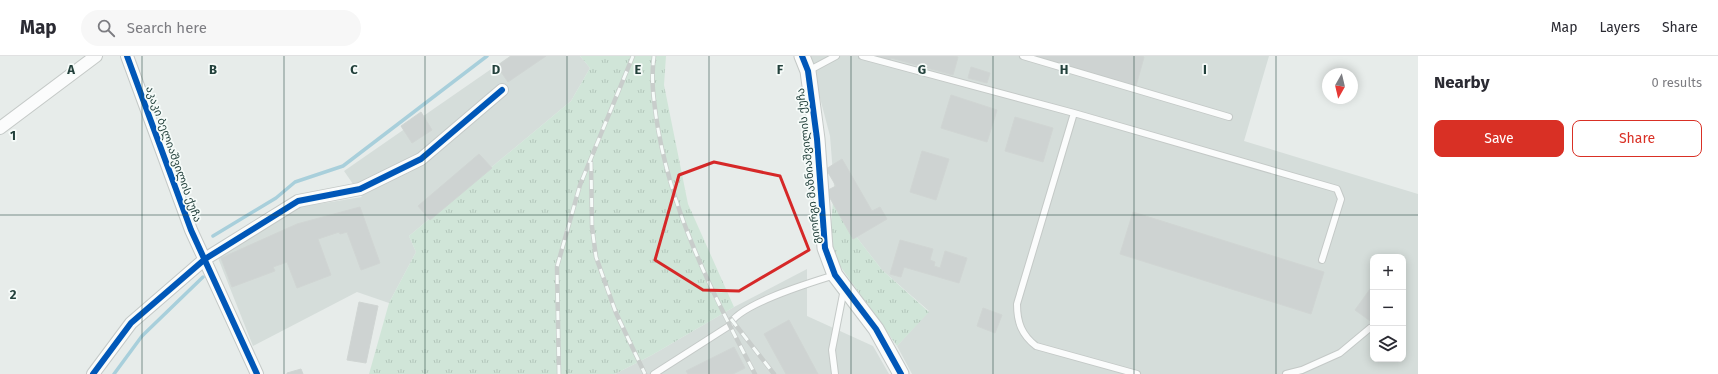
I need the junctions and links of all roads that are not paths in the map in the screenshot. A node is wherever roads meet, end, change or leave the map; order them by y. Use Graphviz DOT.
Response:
graph roads {
  1 [pos="96,56"];
  2 [pos="127,56"];
  3 [pos="802,56"];
  4 [pos="836,56"];
  5 [pos="862,56"];
  6 [pos="1023,56"];
  7 [pos="808,71"];
  8 [pos="502,90"];
  9 [pos="1074,113"];
  10 [pos="1229,117"];
  11 [pos="0,128"];
  12 [pos="205,259"];
  13 [pos="1322,260"];
  14 [pos="835,275"];
  15 [pos="844,288"];
  16 [pos="1370,328"];
  17 [pos="93,374"];
  18 [pos="257,374"];
  19 [pos="654,374"];
  20 [pos="835,374"];
  21 [pos="901,374"];
  22 [pos="1138,374"];
  23 [pos="1286,374"];
  1 -- 11 [label="street"];
  2 -- 12 [label="street, აკაკი ბელიაშვილის ქუჩა"];
  3 -- 7 [label="street, გიორგი მაზნიაშვილის ქუჩა"];
  4 -- 7 [label="lane"];
  5 -- 9 [label="lane"];
  6 -- 10 [label="lane"];
  7 -- 14 [label="street, გიორგი მაზნიაშვილის ქუჩა"];
  8 -- 12 [label="street"];
  9 -- 13 [label="lane"];
  9 -- 22 [label="lane"];
  12 -- 17 [label="street"];
  12 -- 18 [label="street, აკაკი ბელიაშვილის ქუჩა"];
  14 -- 15 [label="street, გიორგი მაზნიაშვილის ქუჩა"];
  14 -- 19 [label="lane"];
  15 -- 20 [label="lane"];
  15 -- 21 [label="street, გიორგი მაზნიაშვილის ქუჩა"];
  16 -- 23 [label="lane"];
}
